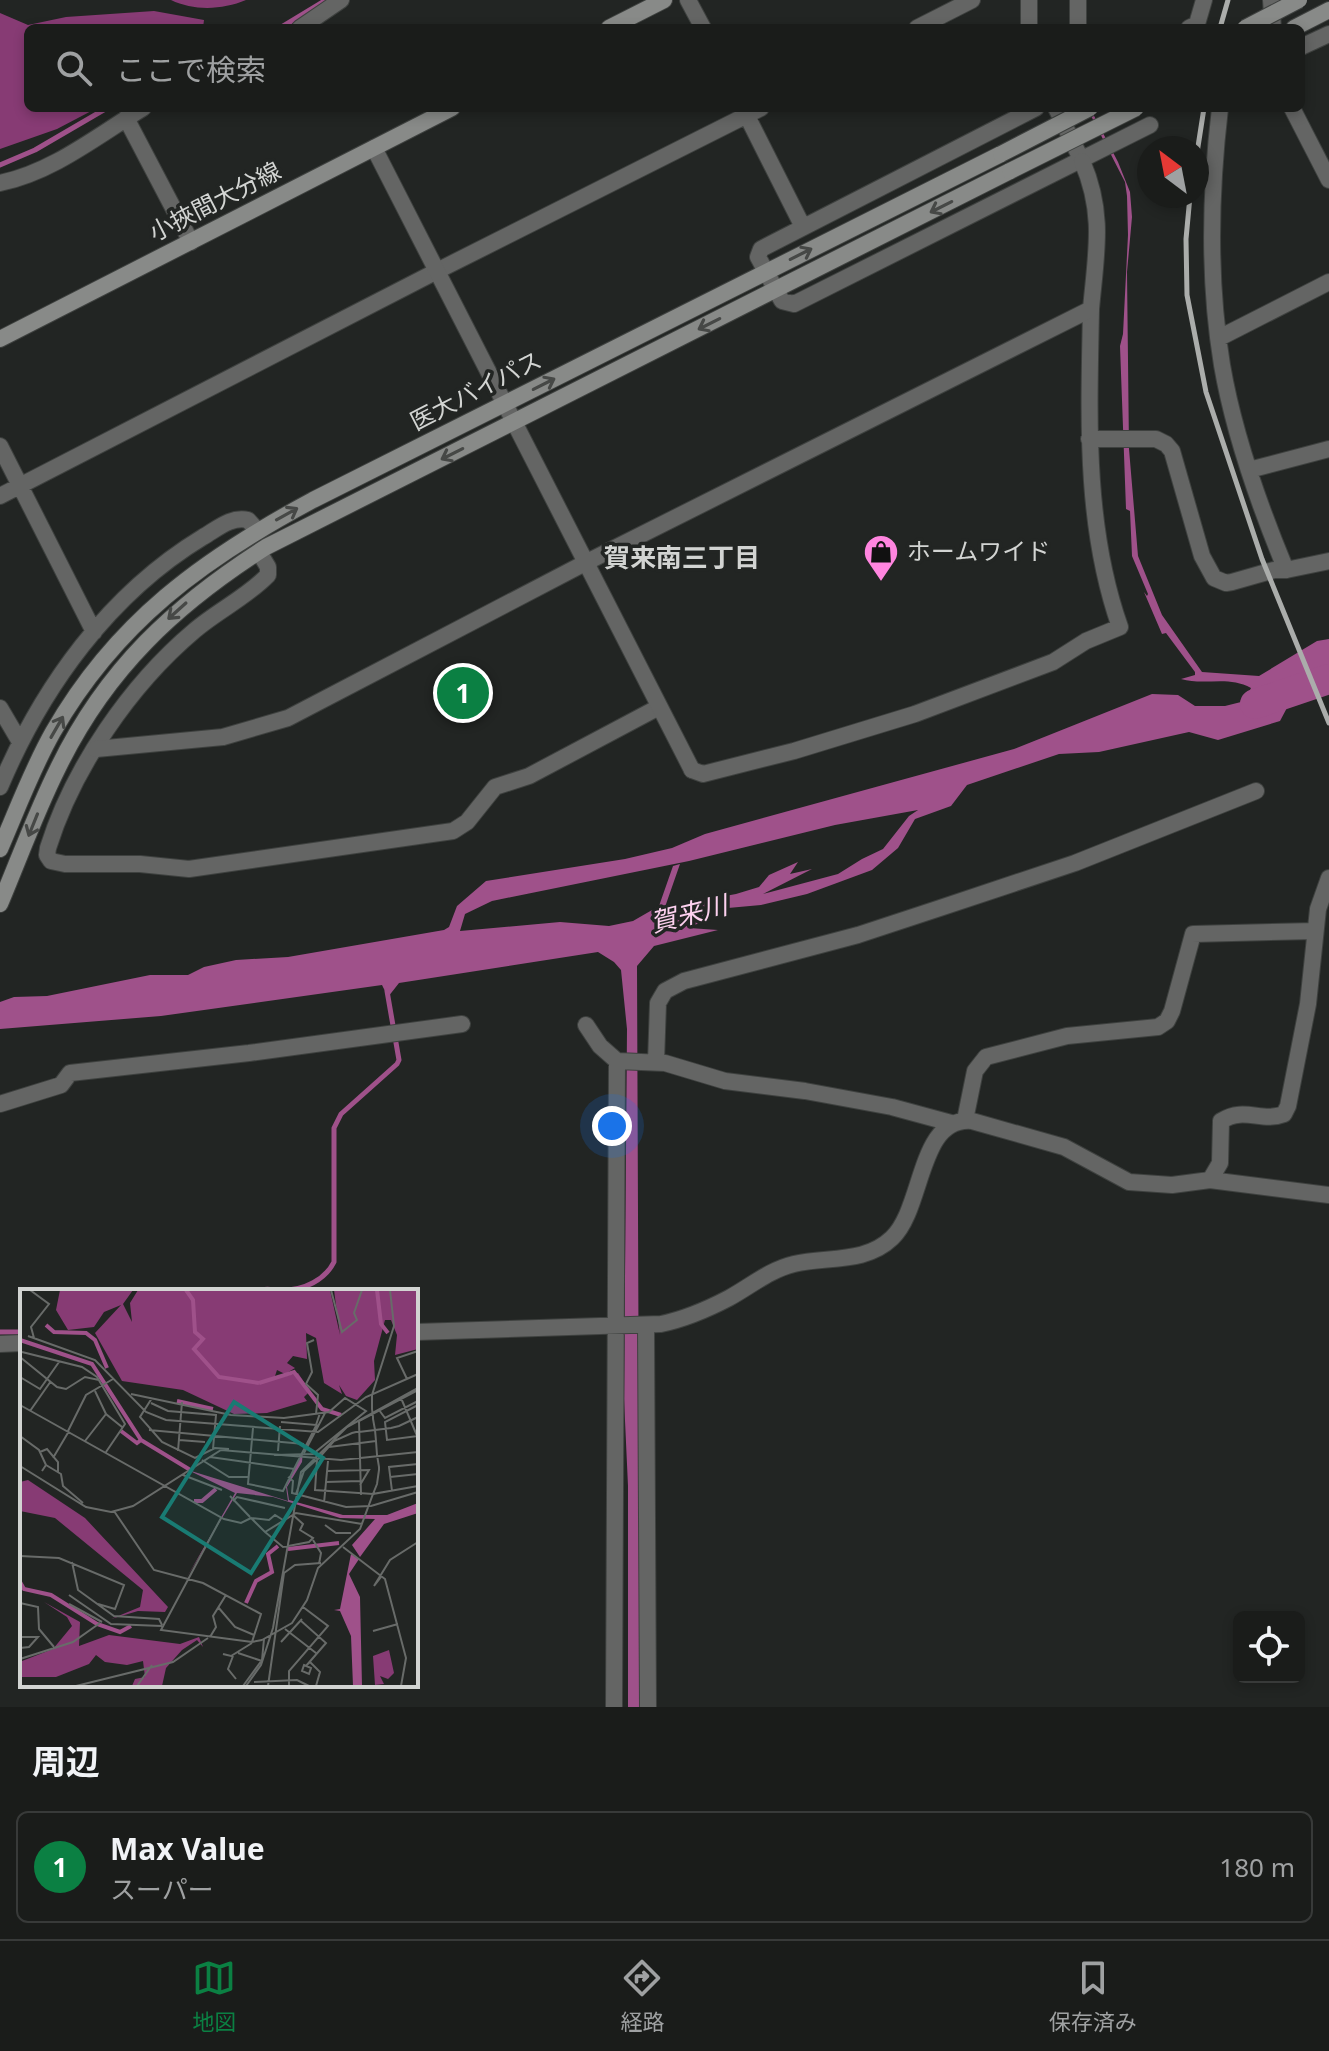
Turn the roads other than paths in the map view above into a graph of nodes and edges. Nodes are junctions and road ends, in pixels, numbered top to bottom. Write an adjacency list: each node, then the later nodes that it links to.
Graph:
1 (341, 0): 11 (street)
2 (664, 0): 12 (main road)
3 (688, 0): 13 (street)
4 (972, 0): 14 (street)
5 (1029, 0): 15 (street)
6 (1078, 0): 16 (street)
7 (1204, 0): 17 (street)
8 (1271, 0): 19 (street)
9 (1299, 0): 18 (main road, bridge)
10 (1329, 10): 20 (main road)
11 (306, 24)
12 (617, 24)
13 (701, 24)
14 (925, 24)
15 (1029, 24)
16 (1078, 24)
17 (1197, 24)
18 (1253, 24)
19 (1273, 24)
20 (1302, 24)
21 (1329, 34): 22 (street)
22 (1305, 45)
23 (136, 112): 33 (street)
24 (444, 112): 35 (main road, 小挾間大分線)
25 (746, 112): 41 (street)
26 (751, 112): 39 (street)
27 (1028, 112): 39 (street)
28 (1058, 112): 36 (street)
29 (1082, 112): 42 (main road, 医大バイパス, one-way to 29, bridge)
30 (1128, 112): 44 (main road, 医大バイパス, one-way to 44, bridge)
31 (1220, 112): 46 (street)
32 (1294, 112): 37 (street)
33 (126, 118): 38 (street); 40 (street)
34 (1150, 125): 36 (street)
35 (374, 148): 40 (main road, 小挾間大分線); 41 (street)
36 (1082, 161): 44 (street); 45 (street)
37 (1329, 180)
38 (0, 183)
39 (803, 227): 42 (street)
40 (191, 242): 47 (main road, 小挾間大分線)
41 (437, 271): 48 (street); 54 (street)
42 (766, 272): 44 (street); 48 (main road, 医大バイパス, one-way to 42)
43 (1329, 282): 46 (street)
44 (776, 290): 49 (main road, 医大バイパス, one-way to 49)
45 (1091, 309): 50 (street); 59 (street)
46 (1219, 338): 53 (street)
47 (0, 339)
48 (504, 404): 49 (street); 56 (main road, 医大バイパス, one-way to 48)
49 (514, 422): 57 (main road, 医大バイパス, one-way to 57); 59 (street)
50 (1089, 439): 60 (street); 62 (street)
51 (0, 446): 54 (street)
52 (1329, 449): 53 (street)
53 (1249, 470): 60 (street)
54 (20, 486): 55 (street); 61 (street)
55 (0, 496)
56 (258, 531): 61 (street); 68 (main road, 医大バイパス, one-way to 56)
57 (259, 552): 65 (street); 70 (main road, 医大バイパス, one-way to 70)
58 (1329, 561): 60 (street)
59 (585, 563): 62 (street); 65 (street)
60 (1286, 570)
61 (94, 632): 64 (street)
62 (659, 707): 65 (street)
63 (0, 708): 64 (street)
64 (20, 742): 66 (street)
65 (96, 749)
66 (0, 787)
67 (1256, 791): 75 (street)
68 (0, 849)
69 (1329, 878): 71 (street)
70 (0, 904)
71 (1315, 931): 77 (street); 78 (street)
72 (462, 1024): 76 (street)
73 (586, 1025): 74 (street)
74 (617, 1061): 75 (street); 81 (street)
75 (656, 1062): 77 (street)
76 (0, 1104)
77 (958, 1122): 78 (street); 80 (street)
78 (1210, 1180): 79 (street)
79 (1329, 1195)
80 (646, 1325): 81 (street); 86 (street)
81 (614, 1326): 82 (street); 85 (street)
82 (418, 1332)
83 (20, 1343): 84 (street)
84 (0, 1344)
85 (614, 1707)
86 (648, 1707)

